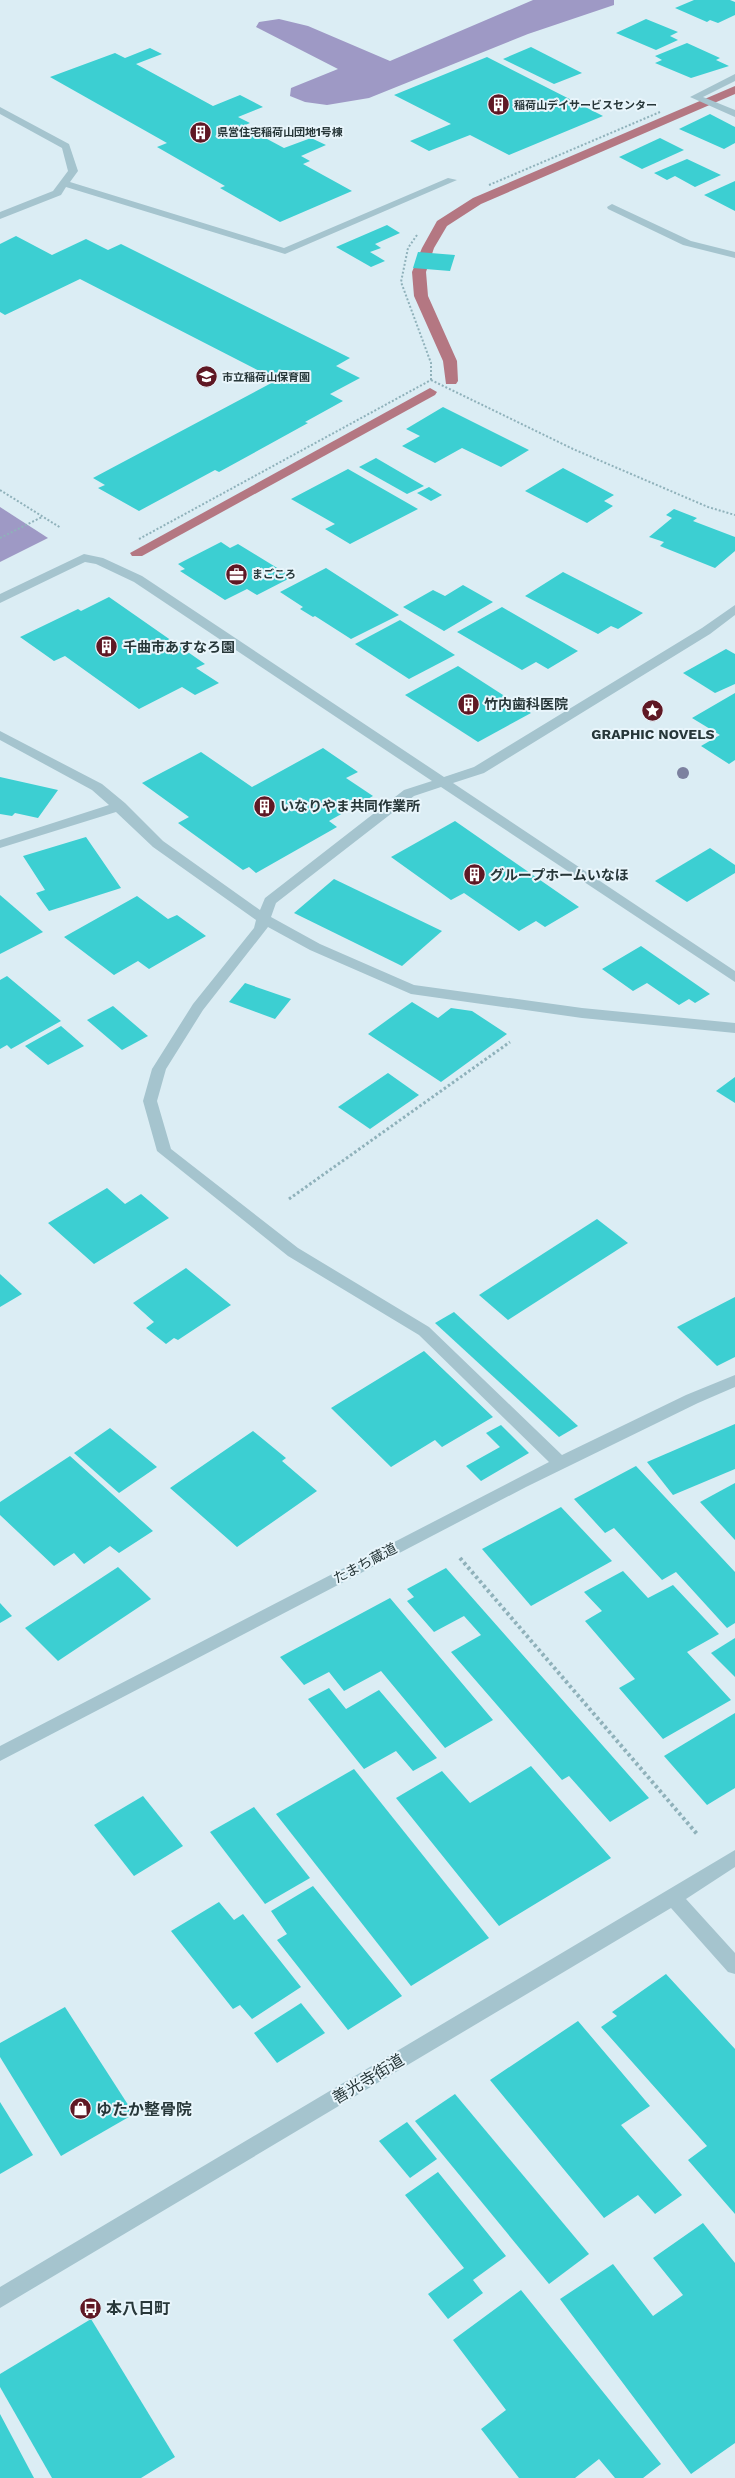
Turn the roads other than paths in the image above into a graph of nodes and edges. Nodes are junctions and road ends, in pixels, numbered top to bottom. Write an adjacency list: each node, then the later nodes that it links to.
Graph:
1 (735, 77): 3 (street)
2 (0, 110): 5 (street)
3 (735, 114)
4 (452, 180): 5 (street)
5 (64, 183): 7 (street)
6 (612, 207): 8 (street)
7 (0, 216)
8 (735, 255)
9 (0, 599): 12 (street)
10 (735, 609): 12 (street)
11 (0, 734): 13 (street)
12 (442, 782): 15 (street); 16 (street)
13 (120, 806): 14 (street); 15 (street)
14 (0, 844)
15 (264, 919): 17 (street); 19 (street)
16 (735, 977)
17 (735, 1028)
18 (735, 1381): 19 (street, たまち蔵道)
19 (560, 1463): 20 (street, たまち蔵道)
20 (0, 1754)
21 (729, 1861): 22 (street, 善光寺街道)
22 (673, 1897): 23 (street); 24 (street, 善光寺街道)
23 (735, 1966)
24 (0, 2298)

